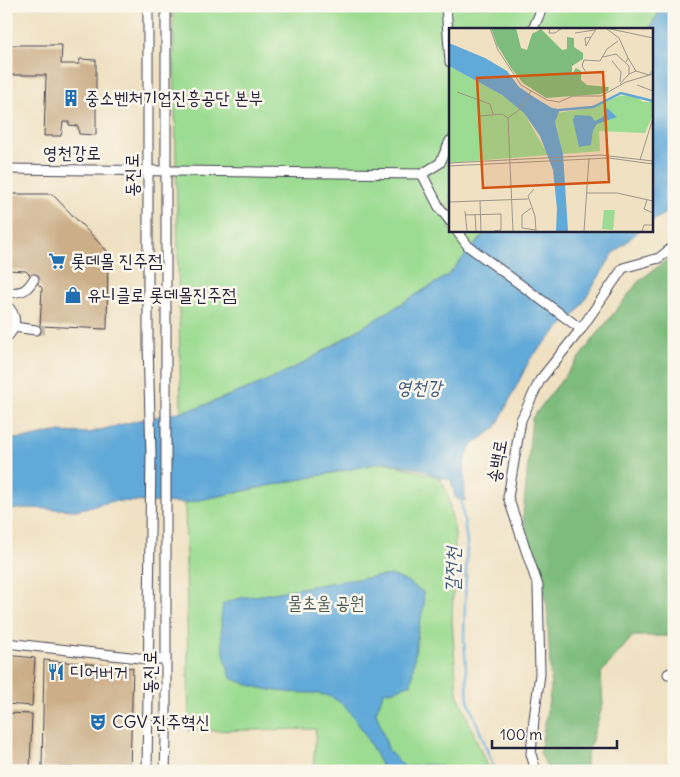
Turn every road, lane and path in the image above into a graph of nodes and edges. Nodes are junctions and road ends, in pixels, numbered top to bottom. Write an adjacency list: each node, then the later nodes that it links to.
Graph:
1 (148, 6): 9 (street, 동진로)
2 (166, 6): 10 (street, 동진로)
3 (446, 6): 6 (street)
4 (543, 6): 5 (street)
5 (533, 28)
6 (449, 48)
7 (449, 143): 11 (street)
8 (6, 169): 9 (street, 영천강로)
9 (148, 170): 10 (street, 영천강로); 24 (street, 동진로)
10 (167, 170): 11 (street, 영천강로); 25 (street, 동진로)
11 (422, 174): 12 (street)
12 (449, 220)
13 (457, 231): 20 (street)
14 (674, 246): 20 (street, 송백로)
15 (34, 279): 17 (street)
16 (6, 292): 17 (street)
17 (16, 292): 18 (street)
18 (6, 305): 19 (street)
19 (14, 327): 21 (street); 22 (street)
20 (581, 329): 28 (street, 송백로)
21 (36, 330)
22 (6, 338)
23 (6, 643): 24 (street)
24 (148, 659): 25 (street); 26 (street, 동진로)
25 (166, 659): 27 (street, 동진로)
26 (147, 771)
27 (165, 771)
28 (536, 771)

